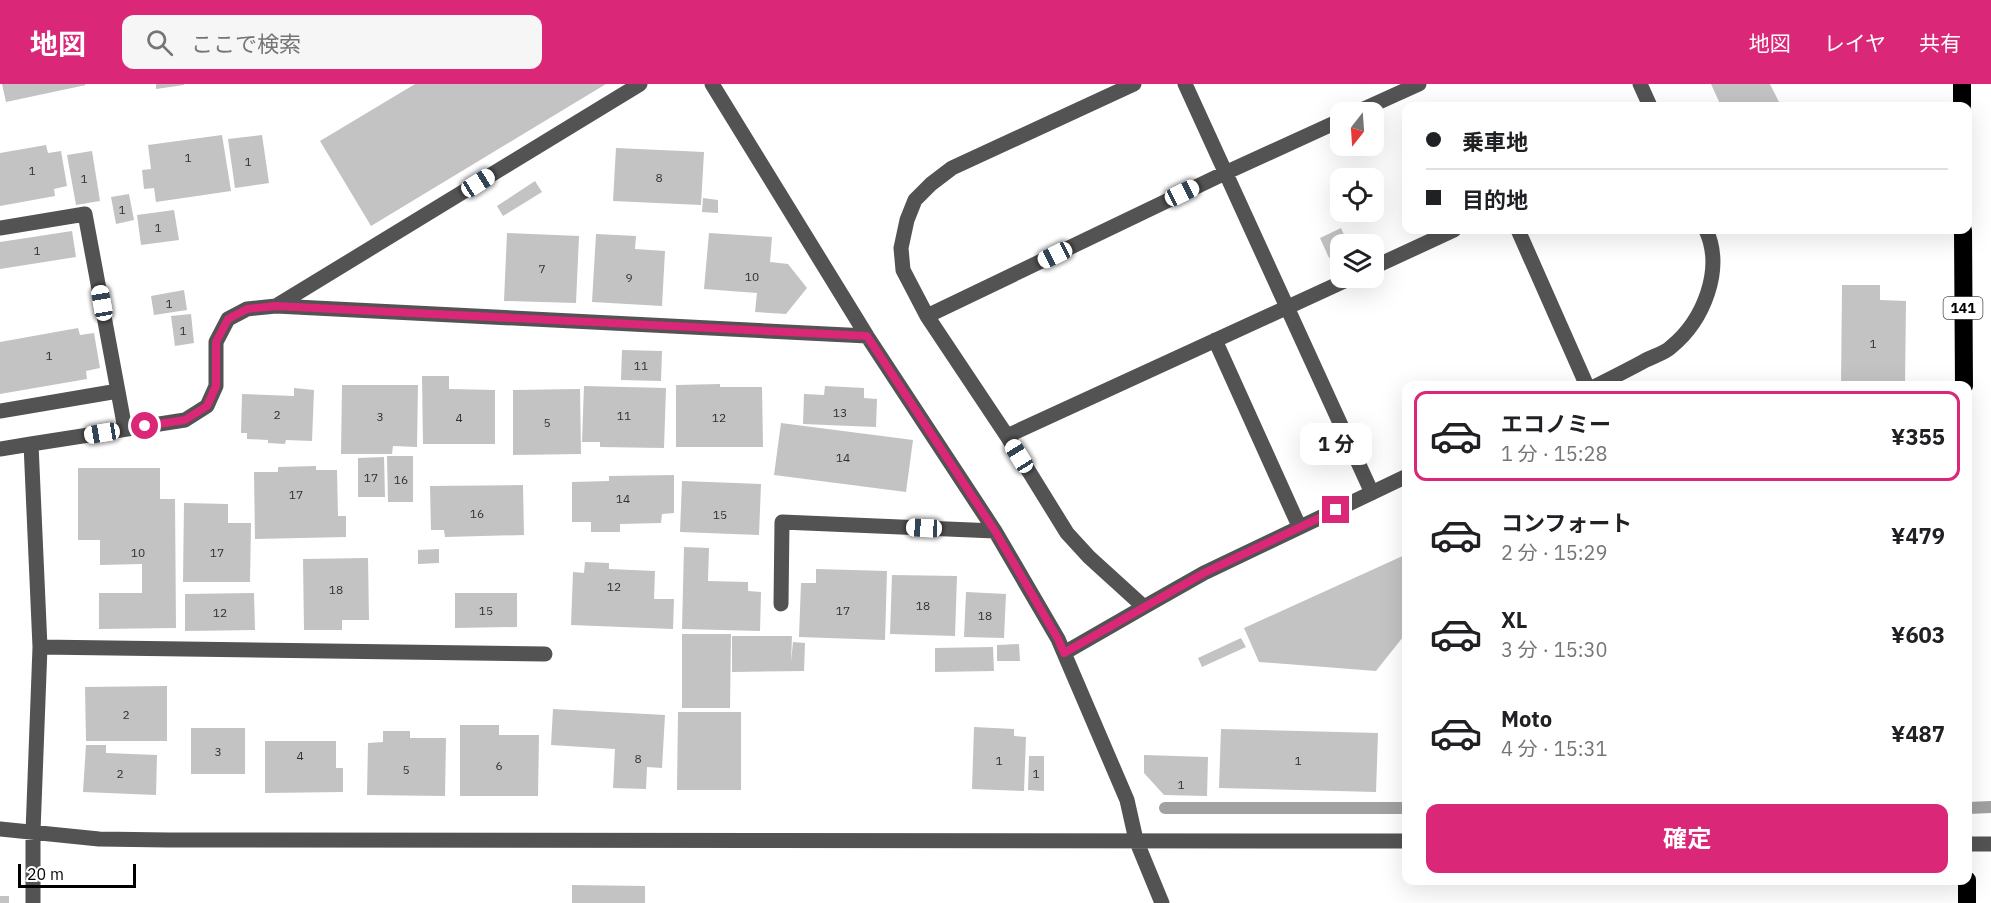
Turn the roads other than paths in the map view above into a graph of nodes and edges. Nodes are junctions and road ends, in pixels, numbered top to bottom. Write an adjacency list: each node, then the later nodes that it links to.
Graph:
1 (640, 84): 20 (street)
2 (712, 84): 23 (street)
3 (1134, 84): 22 (street)
4 (1185, 84): 12 (street)
5 (1419, 84): 8 (street)
6 (1640, 84): 9 (street)
7 (1962, 84): 10 (highway)
8 (1379, 102)
9 (1648, 102)
10 (1962, 102)
11 (1330, 125): 12 (street)
12 (1225, 173): 21 (street); 22 (street)
13 (0, 228): 28 (street)
14 (1445, 234): 18 (street)
15 (1520, 234): 25 (street)
16 (1708, 234): 26 (street)
17 (1963, 234): 27 (highway, 141)
18 (1384, 262)
19 (1330, 288): 21 (street)
20 (276, 306): 23 (street); 30 (street)
21 (1287, 308): 24 (street); 35 (street)
22 (927, 316): 31 (street)
23 (867, 336): 37 (street)
24 (1215, 340): 31 (street); 36 (street)
25 (1585, 381)
26 (1606, 381)
27 (1964, 381)
28 (118, 391): 29 (street); 30 (street)
29 (0, 411)
30 (125, 429): 32 (street)
31 (1007, 436): 39 (street)
32 (31, 444): 33 (street); 40 (street)
33 (0, 449)
34 (1402, 478): 35 (street)
35 (1372, 493): 36 (street)
36 (1299, 526): 39 (street)
37 (995, 531): 38 (street); 41 (street)
38 (781, 603)
39 (1144, 608): 41 (street)
40 (40, 647): 42 (street); 44 (street)
41 (1064, 653): 45 (street)
42 (545, 654)
43 (0, 829): 44 (street)
44 (33, 832): 45 (street); 50 (street)
45 (1136, 840): 46 (street); 51 (street)
46 (1402, 841)
47 (1991, 843): 48 (street)
48 (1972, 844)
49 (1967, 885): 52 (highway)
50 (33, 903)
51 (1162, 903)
52 (1967, 903)

